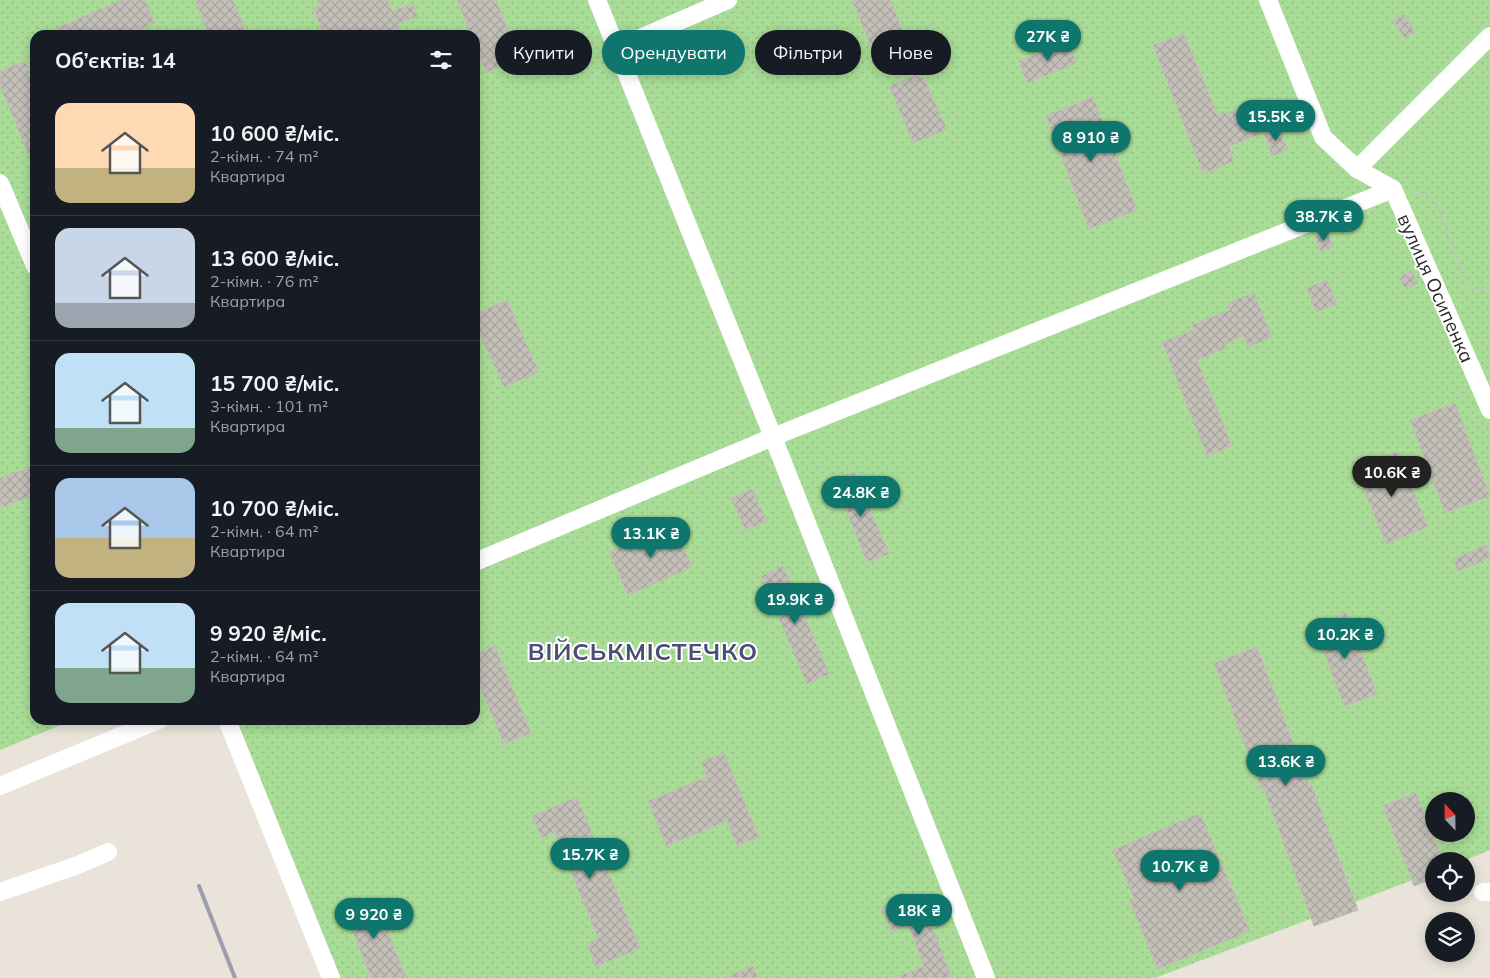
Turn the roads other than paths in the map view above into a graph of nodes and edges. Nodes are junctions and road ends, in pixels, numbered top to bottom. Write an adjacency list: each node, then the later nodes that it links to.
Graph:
1 (597, 0): 4 (street)
2 (728, 0): 5 (street)
3 (1268, 0): 8 (street, вулиця Осипенка)
4 (610, 30)
5 (659, 30)
6 (1490, 36): 8 (street)
7 (628, 75): 13 (street)
8 (1357, 170): 10 (street, вулиця Осипенка)
9 (0, 183): 11 (street)
10 (1392, 189): 12 (street, вулиця Осипенка); 13 (street)
11 (30, 254)
12 (1490, 410)
13 (773, 437): 14 (street); 21 (street)
14 (480, 560)
15 (147, 725): 17 (street)
16 (228, 725): 20 (street)
17 (0, 786)
18 (108, 852): 19 (street)
19 (0, 892)
20 (331, 978)
21 (986, 978)

